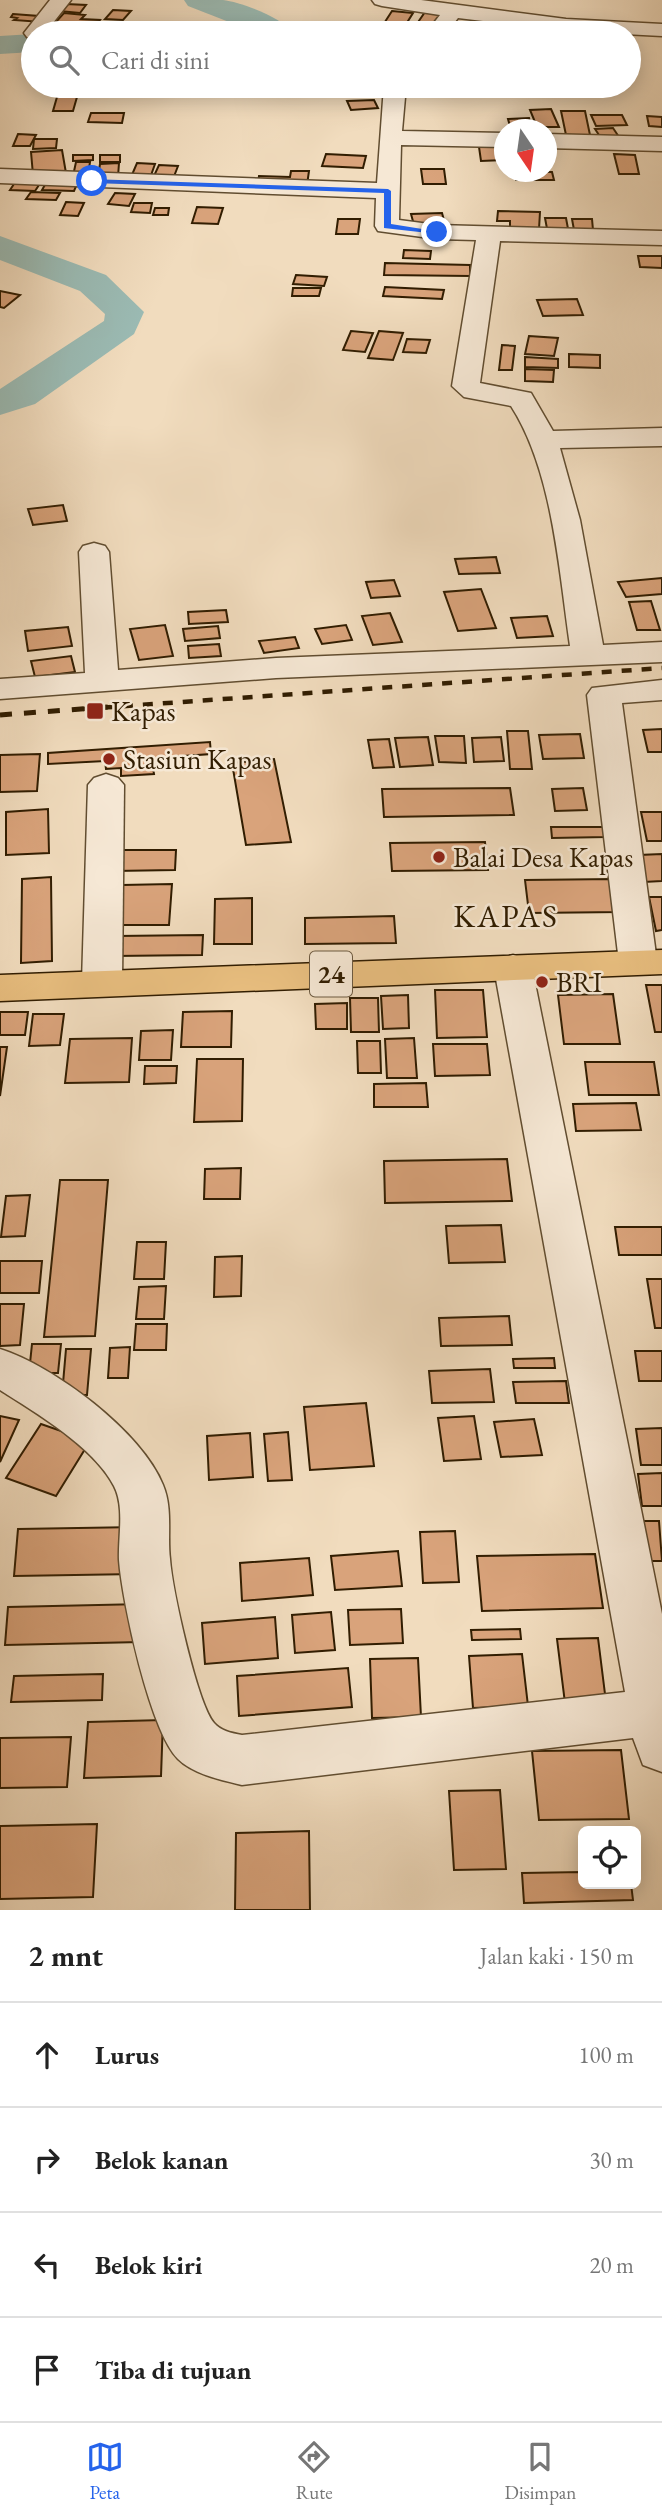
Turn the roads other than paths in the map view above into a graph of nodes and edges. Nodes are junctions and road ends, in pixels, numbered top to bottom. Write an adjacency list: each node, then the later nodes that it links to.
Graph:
1 (61, 0): 4 (street)
2 (382, 0): 3 (street)
3 (453, 11): 5 (street); 6 (street)
4 (44, 21)
5 (445, 21)
6 (536, 21)
7 (641, 29): 8 (street)
8 (662, 30)
9 (394, 98): 10 (street)
10 (390, 138): 11 (street); 15 (street)
11 (494, 140)
12 (557, 141): 13 (street)
13 (662, 144)
14 (0, 176): 15 (street)
15 (388, 191): 16 (street)
16 (489, 234): 17 (street); 18 (street)
17 (662, 238)
18 (534, 423): 19 (street); 22 (street)
19 (662, 437)
20 (94, 552): 23 (street)
21 (662, 652): 22 (street)
22 (588, 655): 23 (street)
23 (102, 680): 24 (street)
24 (0, 689)
25 (662, 690): 27 (street)
26 (106, 785): 29 (street)
27 (650, 962): 28 (highway, 24)
28 (513, 968): 29 (highway, 24); 32 (street)
29 (103, 982): 30 (highway, 24)
30 (0, 988)
31 (0, 1367): 32 (street)
32 (660, 1724)

